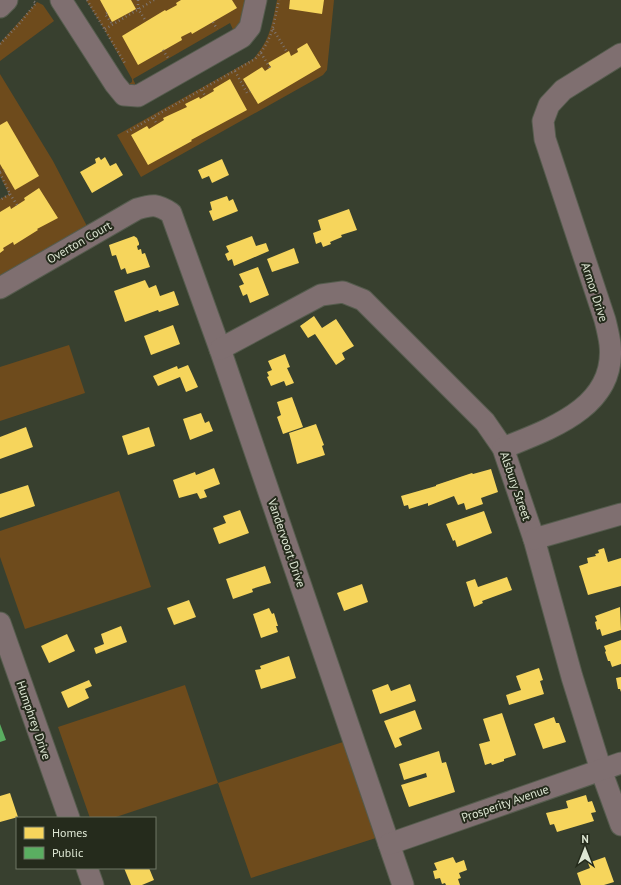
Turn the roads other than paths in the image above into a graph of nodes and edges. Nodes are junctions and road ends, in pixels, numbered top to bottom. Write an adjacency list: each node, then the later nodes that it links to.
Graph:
1 (7, 0): 4 (street)
2 (61, 0): 3 (street)
3 (256, 0)
4 (0, 7)
5 (621, 54): 9 (street, Armor Drive)
6 (161, 207): 7 (street, Overton Court); 8 (street, Vandervoort Drive)
7 (0, 288)
8 (220, 349): 9 (street, Alsbury Street); 17 (street, Vandervoort Drive)
9 (503, 448): 11 (street, Alsbury Street)
10 (621, 514): 11 (street)
11 (534, 539): 14 (street, Alsbury Street)
12 (0, 623): 15 (street, Humphrey Drive)
13 (621, 763): 14 (street, Prosperity Avenue)
14 (601, 770): 16 (street, Alsbury Street); 17 (street, Prosperity Avenue)
15 (69, 817)
16 (621, 825)
17 (389, 844): 20 (street, Vandervoort Drive)
18 (87, 869): 19 (street)
19 (93, 885)
20 (404, 885)

